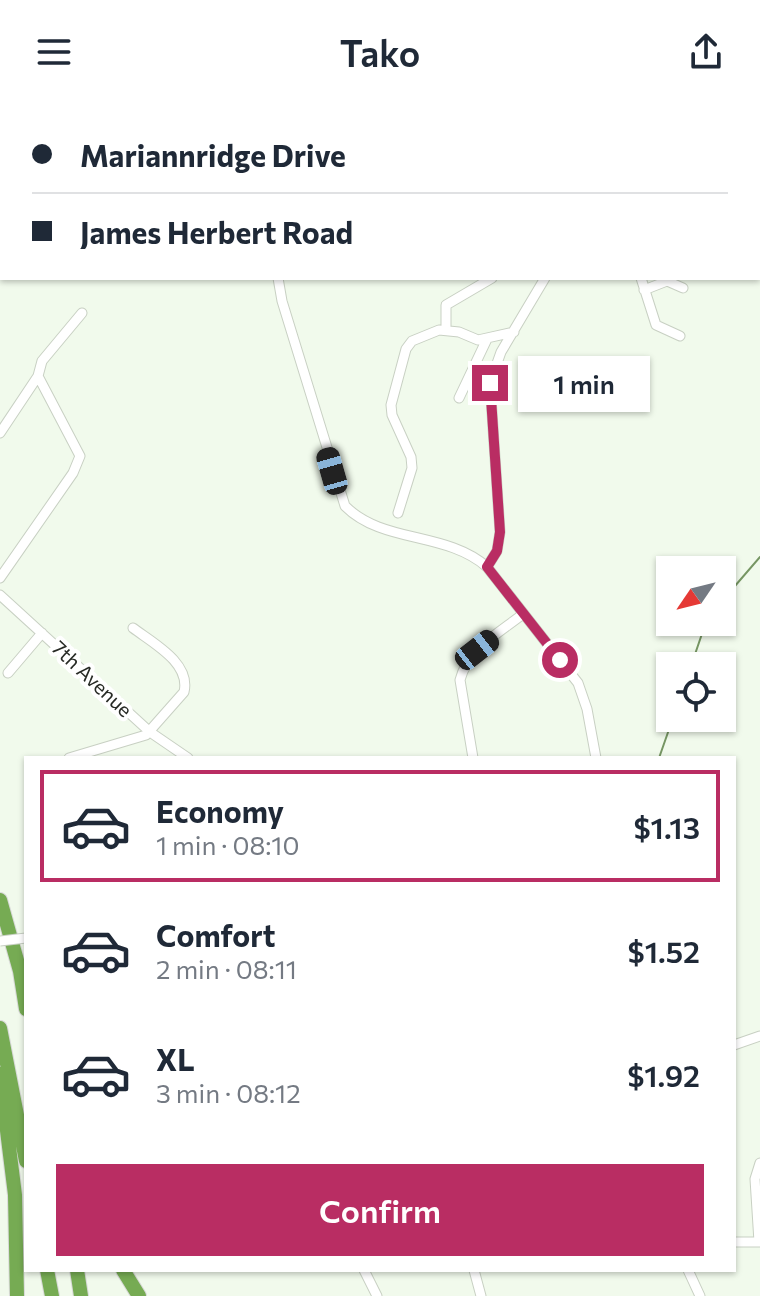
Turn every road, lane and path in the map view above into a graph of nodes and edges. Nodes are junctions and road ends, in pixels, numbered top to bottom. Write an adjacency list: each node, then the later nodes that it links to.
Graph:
1 (278, 280): 16 (street)
2 (489, 280): 8 (street)
3 (544, 280): 9 (street)
4 (642, 280): 6 (street)
5 (683, 288): 6 (street)
6 (644, 290): 10 (street)
7 (82, 313): 12 (street)
8 (446, 329): 11 (street); 15 (street)
9 (514, 332): 11 (street); 16 (street)
10 (680, 336)
11 (487, 339): 13 (street)
12 (38, 376): 14 (street); 17 (street)
13 (459, 398)
14 (0, 433)
15 (398, 513)
16 (487, 567): 19 (street)
17 (0, 578)
18 (0, 595): 21 (street, 7th Avenue)
19 (523, 614): 26 (street); 27 (street)
20 (133, 628): 23 (street)
21 (42, 633): 22 (street); 23 (street, 7th Avenue)
22 (8, 673)
23 (150, 732): 24 (street); 25 (street, 7th Avenue)
24 (76, 756)
25 (185, 756)
26 (473, 756)
27 (596, 756)
28 (0, 900): 31 (highway)
29 (24, 938): 30 (street, bridge)
30 (0, 941)
31 (23, 978)
32 (0, 1028): 36 (highway)
33 (760, 1036): 34 (street)
34 (736, 1044)
35 (0, 1074): 46 (highway)
36 (24, 1151)
37 (760, 1163): 39 (street)
38 (736, 1242): 39 (street)
39 (760, 1242)
40 (47, 1272): 47 (highway)
41 (77, 1272): 48 (highway)
42 (124, 1272): 49 (highway)
43 (365, 1272): 50 (street)
44 (475, 1272): 51 (street)
45 (689, 1272): 52 (street)
46 (17, 1296)
47 (52, 1296)
48 (81, 1296)
49 (139, 1296)
50 (377, 1296)
51 (481, 1296)
52 (700, 1296)

